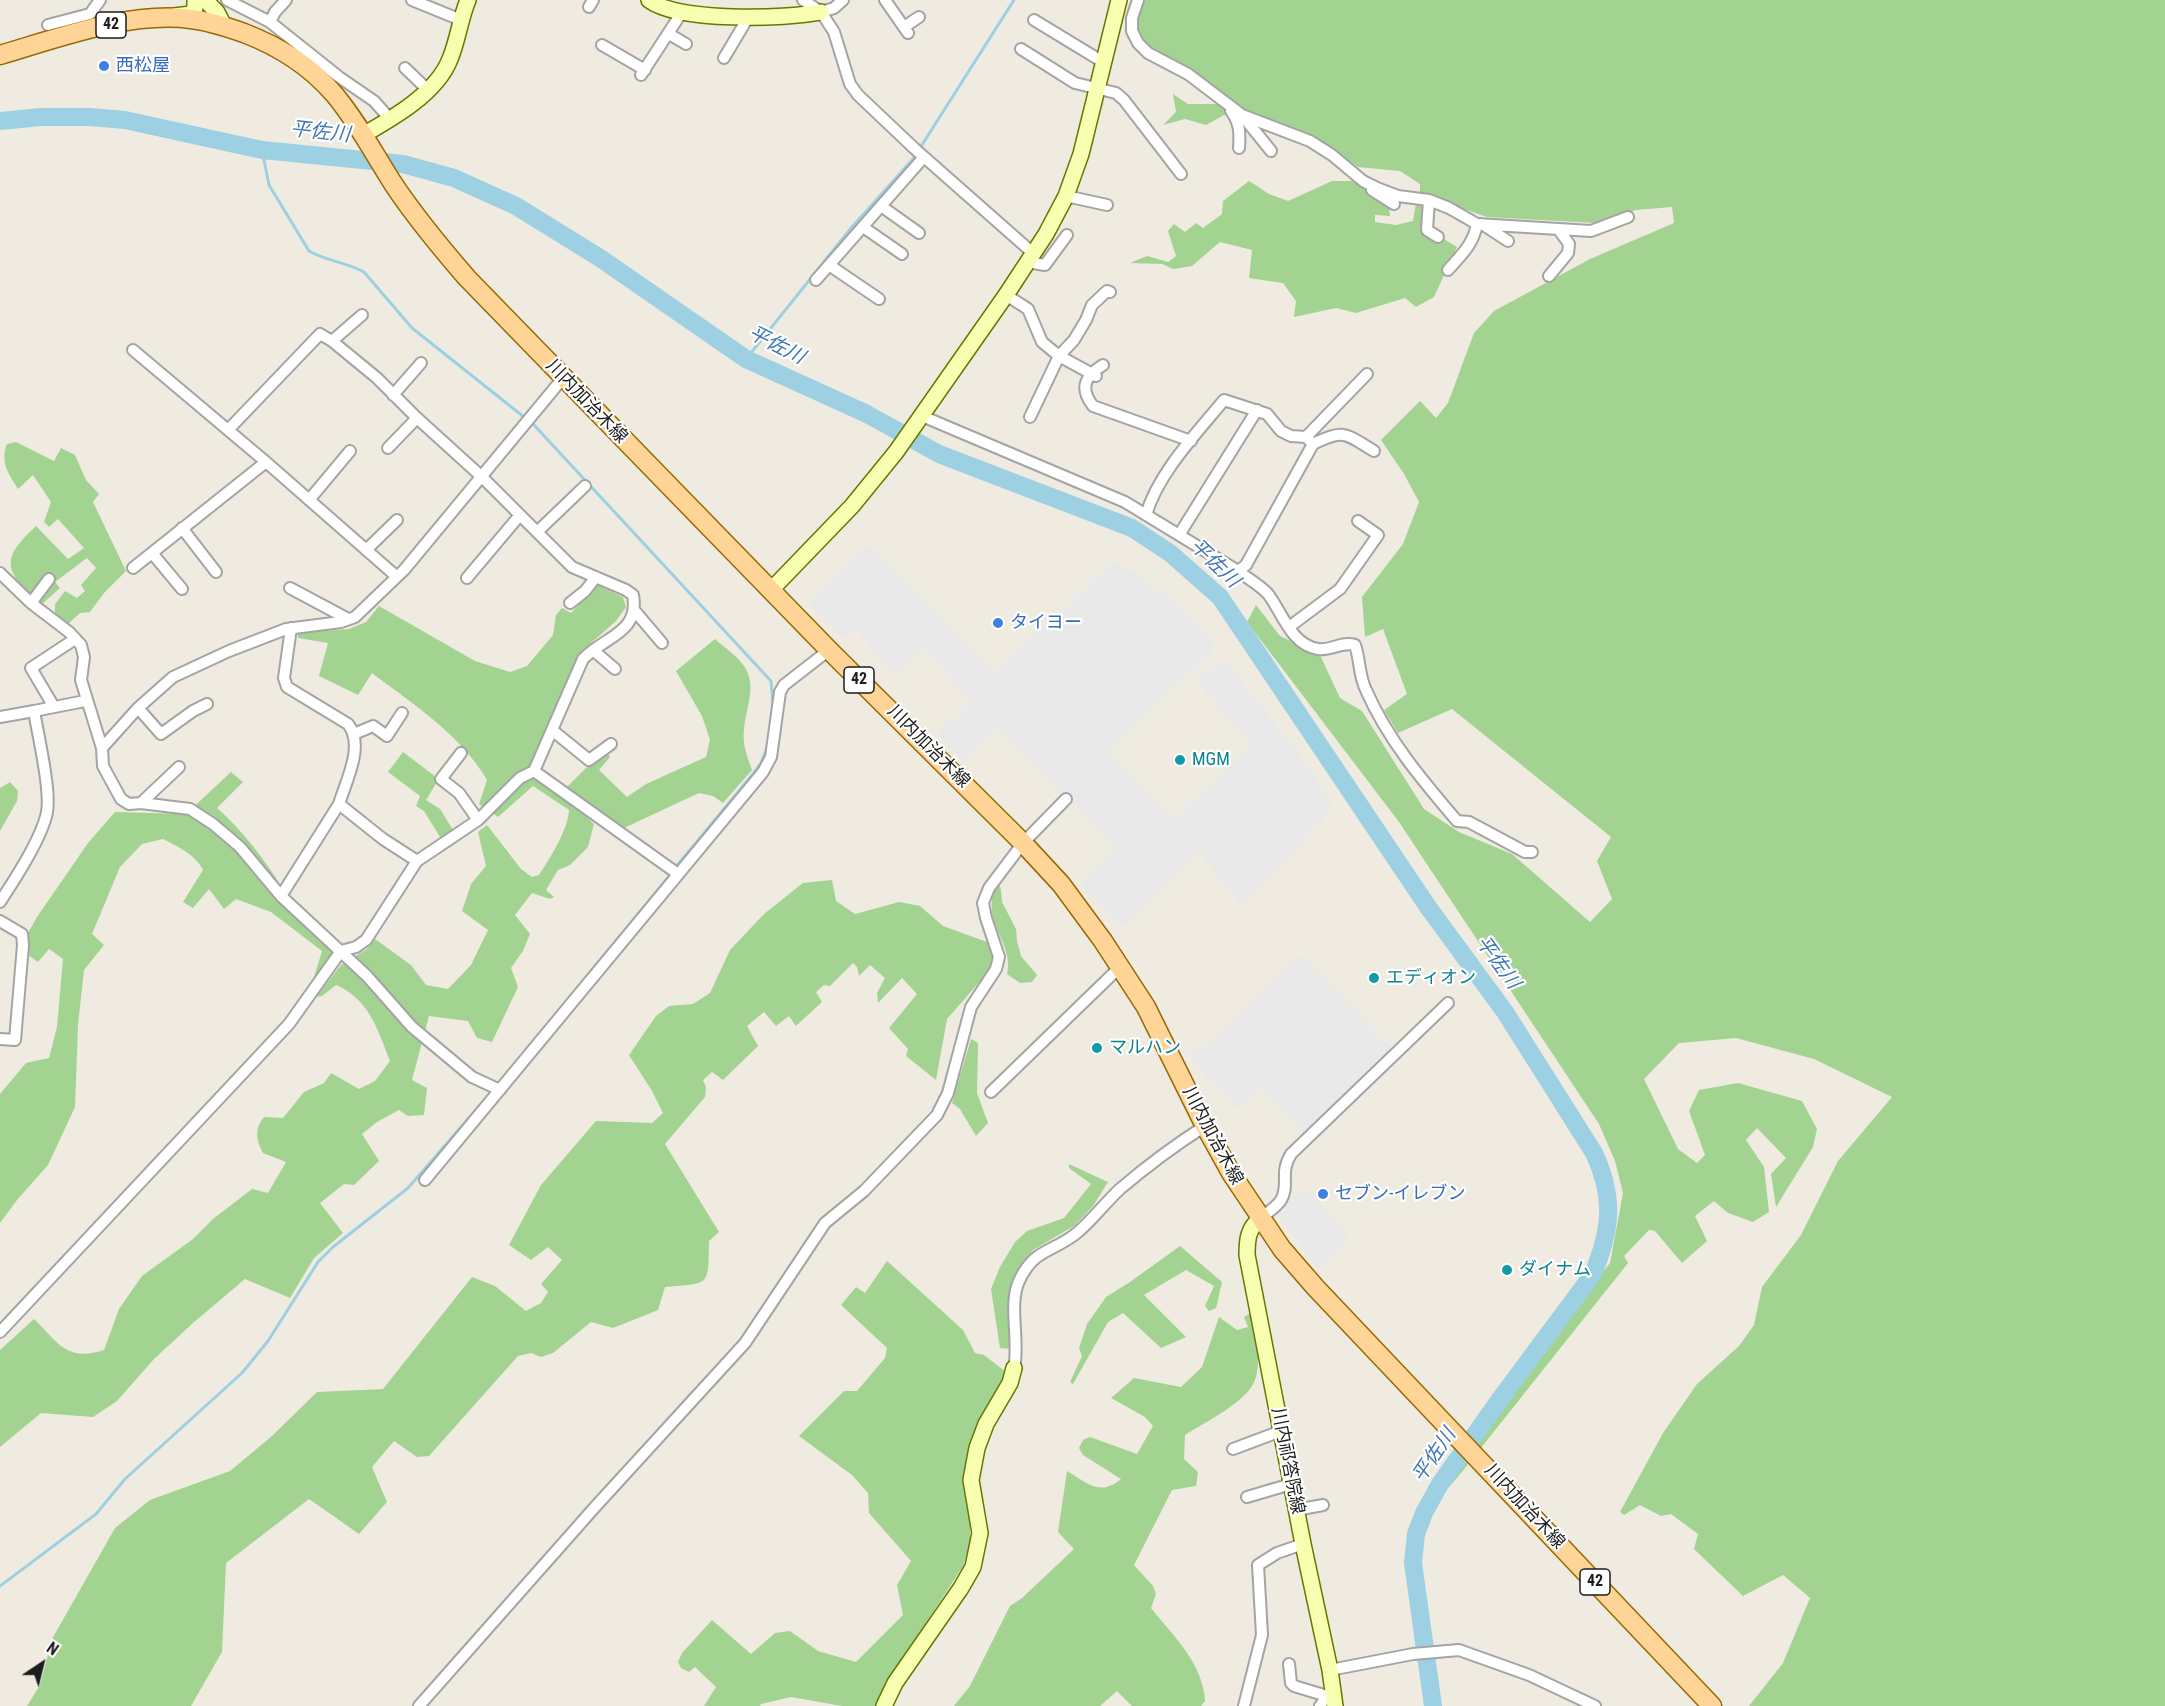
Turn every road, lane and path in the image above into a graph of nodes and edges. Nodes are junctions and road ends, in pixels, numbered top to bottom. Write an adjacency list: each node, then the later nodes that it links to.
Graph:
1 (100, 0): 22 (street)
2 (195, 0): 18 (street)
3 (205, 0): 23 (street)
4 (227, 0): 21 (street)
5 (286, 0): 21 (street)
6 (412, 0): 14 (street)
7 (436, 0): 14 (street)
8 (803, 0): 16 (street)
9 (843, 0): 16 (street)
10 (885, 0): 19 (street)
11 (1119, 0): 30 (street)
12 (1138, 0): 34 (street)
13 (654, 2): 15 (street)
14 (464, 11): 32 (street)
15 (682, 12): 17 (street); 24 (street)
16 (821, 12): 17 (street); 40 (street)
17 (749, 16): 29 (street)
18 (169, 17): 23 (main road, 川内加治木線 / 42); 28 (main road, 川内加治木線 / 42)
19 (919, 17)
20 (1034, 20): 30 (street)
21 (270, 22): 36 (street)
22 (48, 25)
23 (224, 26): 37 (main road, 川内加治木線 / 42)
24 (669, 34): 25 (street); 26 (street)
25 (686, 44)
26 (602, 45)
27 (1021, 49): 33 (street)
28 (0, 55)
29 (724, 58)
30 (1103, 62): 33 (street)
31 (405, 68): 32 (street)
32 (428, 90): 36 (street)
33 (1098, 90): 41 (street); 43 (street)
34 (1224, 100): 35 (street); 38 (street)
35 (1242, 115): 39 (street); 42 (street)
36 (390, 119): 37 (street)
37 (366, 139): 73 (main road, 川内加治木線 / 42)
38 (1239, 148)
39 (1271, 151)
40 (920, 154): 47 (street); 57 (street)
41 (1181, 174)
42 (1369, 184): 44 (street); 45 (street)
43 (1066, 196): 46 (street); 57 (street)
44 (1429, 200): 49 (street); 54 (street)
45 (1394, 204)
46 (1107, 205)
47 (881, 206): 50 (street); 52 (street)
48 (1628, 217): 51 (street)
49 (1480, 224): 51 (street); 55 (street); 59 (street)
50 (863, 227): 56 (street); 58 (street)
51 (1558, 230): 60 (street)
52 (919, 233)
53 (1067, 235): 57 (street)
54 (1438, 237)
55 (1508, 242)
56 (902, 254)
57 (1031, 258): 63 (street)
58 (829, 265): 61 (street); 64 (street)
59 (1448, 270)
60 (1549, 276)
61 (816, 280)
62 (1110, 292): 68 (street)
63 (1006, 295): 68 (street); 78 (street)
64 (879, 299)
65 (362, 315): 66 (street)
66 (332, 341): 74 (street); 79 (street)
67 (133, 350): 79 (street)
68 (1059, 356): 71 (street); 76 (street)
69 (421, 363): 74 (street)
70 (1103, 365): 71 (street)
71 (1094, 374): 80 (street)
72 (1366, 374): 81 (street)
73 (563, 378): 86 (street); 108 (main road, 川内加治木線 / 42)
74 (393, 394): 77 (street)
75 (1257, 410): 80 (street); 81 (street); 95 (street)
76 (1030, 417)
77 (417, 418): 82 (street); 86 (street)
78 (920, 418): 90 (street); 108 (street)
79 (228, 430): 85 (street)
80 (1191, 441): 90 (street)
81 (1310, 441): 84 (street); 99 (street)
82 (388, 448)
83 (350, 451): 88 (street)
84 (1374, 451)
85 (266, 462): 88 (street); 93 (street)
86 (482, 477): 89 (street); 102 (street)
87 (585, 486): 94 (street)
88 (309, 500): 96 (street)
89 (520, 515): 94 (street); 104 (street)
90 (1146, 515): 95 (street)
91 (397, 519): 96 (street)
92 (1358, 521): 113 (street)
93 (182, 528): 97 (street); 100 (street)
94 (537, 532): 103 (street)
95 (1179, 535): 99 (street)
96 (366, 550): 102 (street)
97 (152, 553): 98 (street); 107 (street)
98 (133, 568)
99 (1238, 571): 113 (street)
100 (216, 572)
101 (0, 573): 109 (street)
102 (396, 576): 112 (street)
103 (596, 577): 110 (street); 111 (street)
104 (467, 578)
105 (49, 579): 109 (street)
106 (290, 588): 112 (street)
107 (182, 590)
108 (771, 590): 118 (main road, 川内加治木線 / 42)
109 (31, 603): 115 (street)
110 (570, 603)
111 (634, 610): 116 (street); 117 (street)
112 (348, 619): 114 (street)
113 (1289, 627): 139 (street)
114 (291, 628): 123 (street); 128 (street)
115 (75, 639): 120 (street); 122 (street)
116 (662, 643)
117 (593, 650): 119 (street); 127 (street)
118 (830, 650): 138 (main road, 川内加治木線 / 42); 141 (street)
119 (615, 669)
120 (85, 701): 122 (street); 130 (street)
121 (207, 704): 123 (street)
122 (54, 707): 124 (street)
123 (138, 708): 130 (street)
124 (34, 711): 126 (street); 143 (street)
125 (402, 713): 128 (street)
126 (0, 717)
127 (552, 730): 129 (street); 133 (street)
128 (354, 734): 136 (street)
129 (611, 744)
130 (102, 748): 135 (street)
131 (461, 753): 137 (street)
132 (179, 767): 135 (street)
133 (534, 771): 137 (street); 141 (street)
134 (1066, 799): 138 (street)
135 (141, 803): 142 (street)
136 (339, 804): 140 (street); 142 (street)
137 (478, 820): 140 (street)
138 (1023, 843): 146 (main road, 川内加治木線 / 42); 166 (street)
139 (1532, 852)
140 (417, 861): 145 (street)
141 (675, 872): 149 (street)
142 (281, 896): 145 (street)
143 (0, 902)
144 (0, 921): 148 (street)
145 (341, 951): 149 (street); 154 (street)
146 (1121, 966): 150 (street); 151 (main road, 川内加治木線 / 42)
147 (1448, 1003): 153 (street)
148 (0, 1039)
149 (497, 1089): 152 (street)
150 (991, 1092)
151 (1204, 1126): 153 (main road, 川内加治木線 / 42); 155 (street)
152 (425, 1180)
153 (1260, 1219): 156 (street, 川内祁答院線); 171 (main road, 川内加治木線 / 42)
154 (0, 1332)
155 (1014, 1368): 167 (street)
156 (1281, 1431): 157 (street); 158 (street, 川内祁答院線)
157 (1233, 1449)
158 (1292, 1484): 159 (street); 161 (street, 川内祁答院線)
159 (1248, 1497)
160 (1323, 1504): 161 (street)
161 (1296, 1510): 162 (street, 川内祁答院線)
162 (1303, 1544): 164 (street, 川内祁答院線); 168 (street)
163 (1289, 1664): 165 (street)
164 (1330, 1670): 165 (street, 川内祁答院線); 170 (street)
165 (1332, 1699): 169 (street)
166 (419, 1706)
167 (884, 1706)
168 (1244, 1706)
169 (1320, 1706)
170 (1595, 1706)
171 (1712, 1706)

